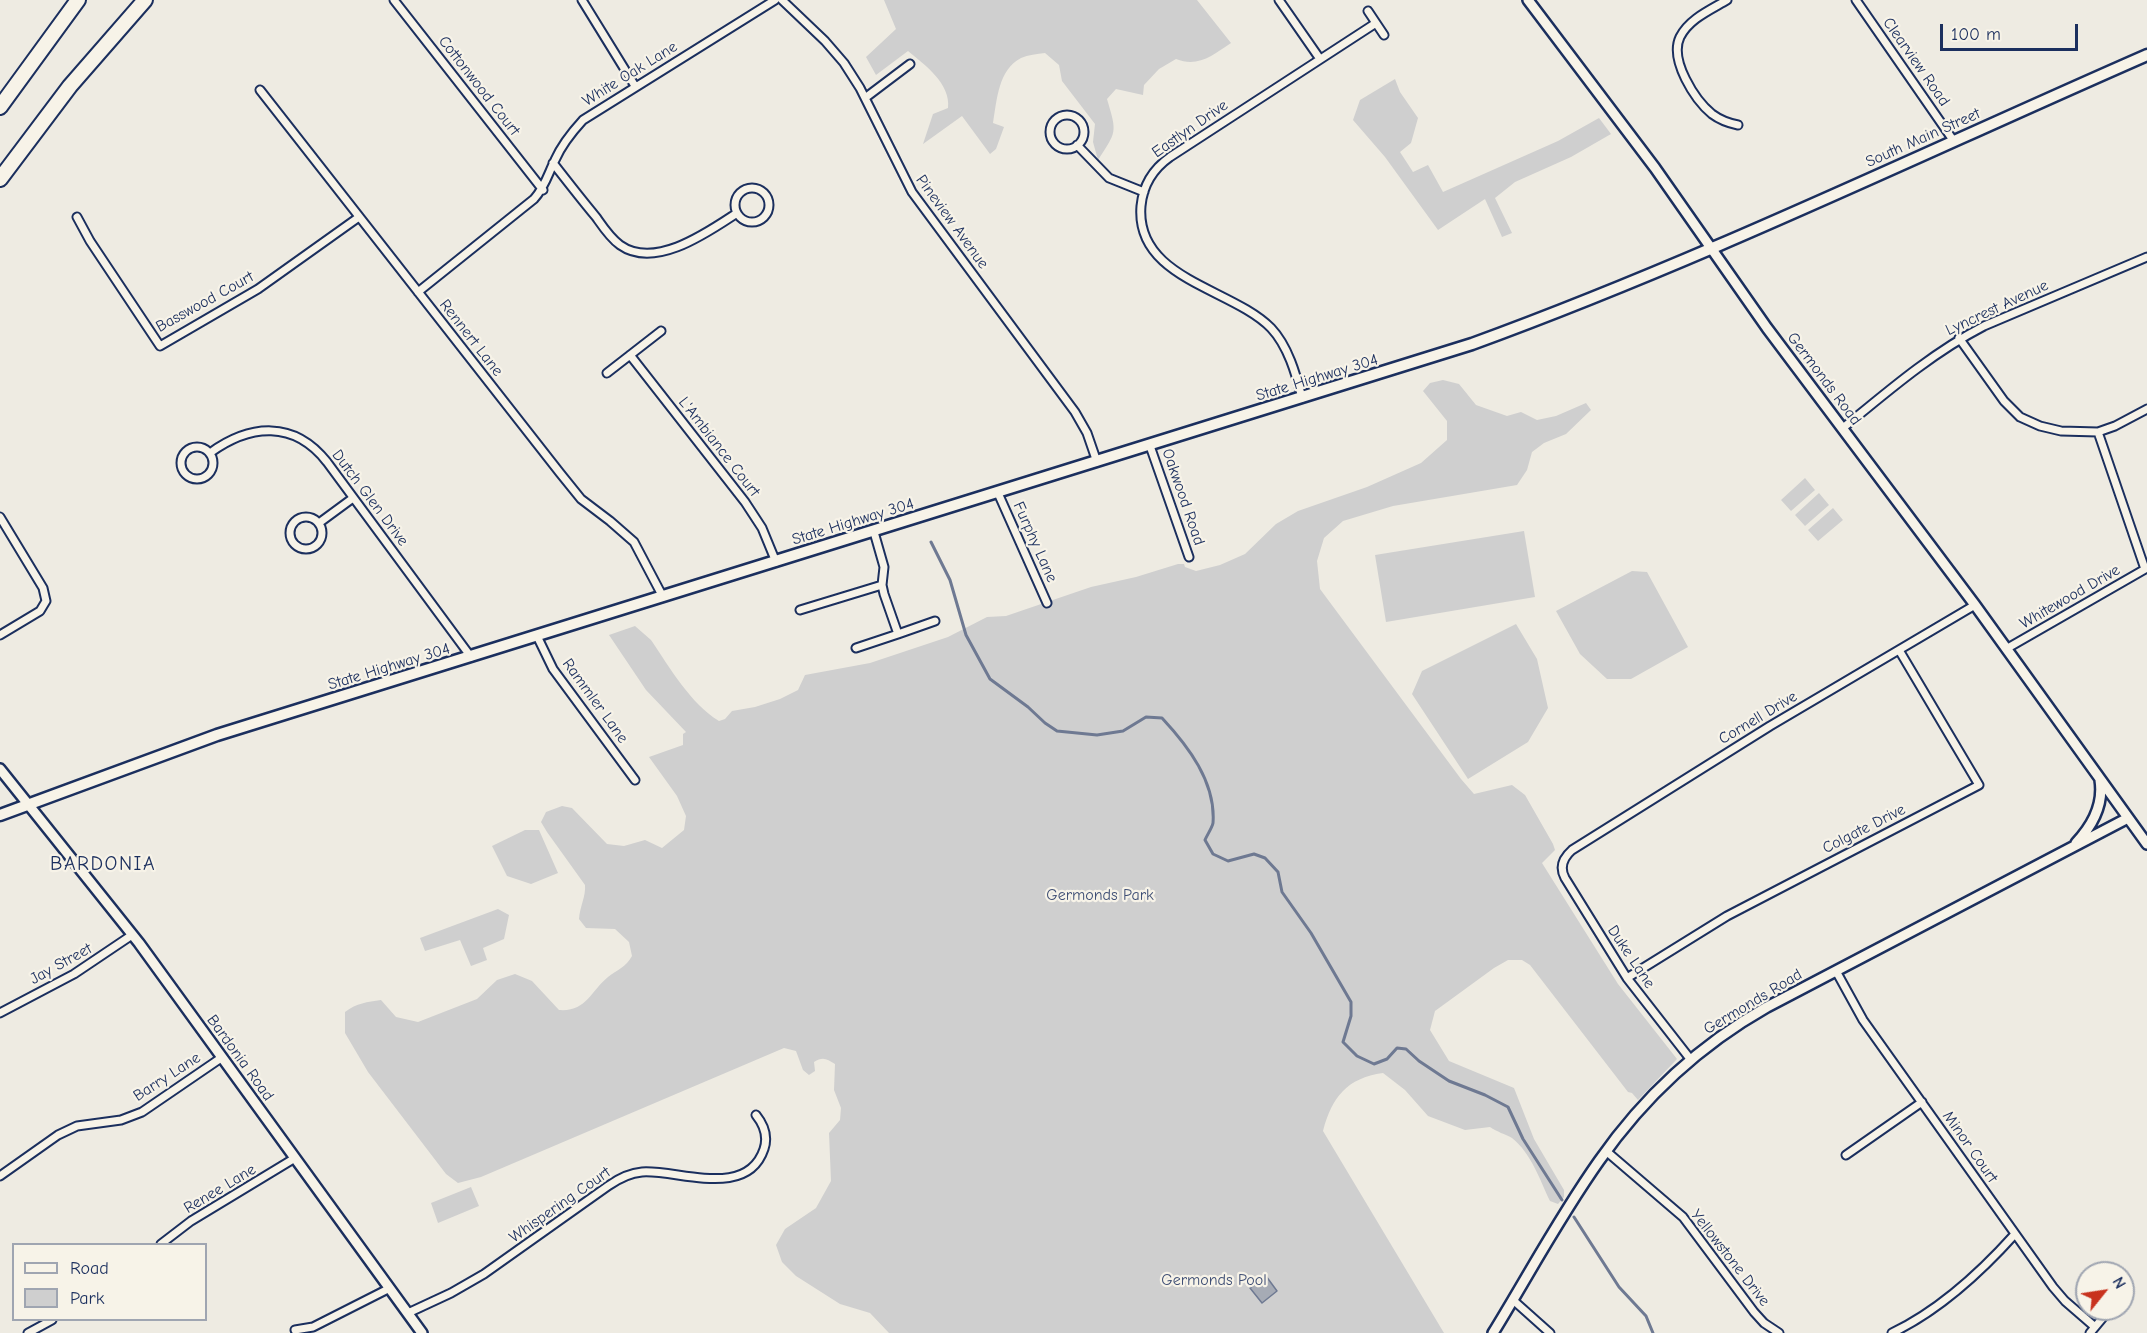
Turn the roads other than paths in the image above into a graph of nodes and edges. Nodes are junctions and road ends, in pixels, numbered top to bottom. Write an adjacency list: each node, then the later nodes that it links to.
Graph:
1 (78, 0): 20 (highway)
2 (146, 0): 25 (highway)
3 (394, 0): 26 (street, Cottonwood Court)
4 (582, 0): 17 (street)
5 (775, 0): 17 (street, White Oak Lane)
6 (782, 0): 19 (street, Pineview Avenue)
7 (1279, 0): 15 (street)
8 (1528, 0): 31 (street, Germonds Road)
9 (1727, 0): 21 (street)
10 (1856, 0): 22 (street, Clearview Road)
11 (1368, 11): 12 (street)
12 (1376, 23): 13 (street); 15 (street, Eastlyn Drive)
13 (1384, 35)
14 (2147, 55): 22 (main road, South Main Street)
15 (1320, 59): 27 (street, Eastlyn Drive)
16 (910, 64): 19 (street)
17 (635, 86): 24 (street, White Oak Lane)
18 (260, 90): 30 (street, Rennert Lane)
19 (865, 98): 44 (street, Pineview Avenue)
20 (0, 107)
21 (1737, 125)
22 (1953, 140): 31 (main road, South Main Street)
23 (1077, 145): 23 (street); 27 (street)
24 (553, 163): 26 (street, White Oak Lane); 28 (street)
25 (0, 179)
26 (543, 190): 33 (street, White Oak Lane)
27 (1144, 192): 38 (street, Eastlyn Drive)
28 (737, 213): 28 (street)
29 (77, 217): 30 (street, Basswood Court)
30 (359, 217): 33 (street, Rennert Lane)
31 (1711, 248): 38 (main road, State Highway 304); 40 (street, Germonds Road)
32 (2147, 257): 35 (street, Lyncrest Avenue)
33 (418, 292): 54 (street, Rennert Lane)
34 (661, 331): 36 (street)
35 (1959, 338): 40 (street, Lyncrest Avenue); 41 (street)
36 (630, 355): 37 (street); 51 (street, L'Ambiance Court)
37 (607, 373)
38 (1302, 398): 42 (main road, State Highway 304)
39 (2147, 409): 41 (street)
40 (1843, 428): 56 (street, Germonds Road)
41 (2098, 432): 52 (street)
42 (1150, 446): 44 (main road, State Highway 304); 50 (street, Oakwood Road)
43 (210, 453): 43 (street, Dutch Glen Drive); 46 (street, Dutch Glen Drive)
44 (1097, 462): 45 (main road, State Highway 304)
45 (998, 493): 49 (main road, State Highway 304); 55 (street, Furphy Lane)
46 (353, 498): 48 (street); 65 (street, Dutch Glen Drive)
47 (0, 517): 60 (street)
48 (320, 523): 48 (street)
49 (874, 532): 51 (main road, State Highway 304); 53 (street)
50 (1189, 557)
51 (777, 562): 54 (main road, State Highway 304)
52 (2146, 568): 63 (street, Whitewood Drive)
53 (882, 585): 57 (street); 59 (street)
54 (663, 597): 61 (main road, State Highway 304)
55 (1047, 603)
56 (1975, 605): 63 (street, Germonds Road); 64 (street, Cornell Drive)
57 (800, 610)
58 (935, 621): 59 (street)
59 (898, 634): 62 (street)
60 (0, 635)
61 (537, 636): 65 (main road, State Highway 304); 68 (street, Rammler Lane)
62 (856, 648)
63 (2006, 649): 67 (street, Germonds Road)
64 (1899, 650): 74 (street, Cornell Drive); 77 (street, Colgate Drive)
65 (471, 657): 69 (main road, State Highway 304)
66 (0, 769): 69 (street, Bardonia Road)
67 (2098, 775): 71 (street, Germonds Road); 73 (street, Germonds Road)
68 (635, 780)
69 (28, 805): 70 (main road, State Highway 304); 75 (street, Bardonia Road)
70 (0, 815)
71 (2128, 818): 72 (street); 73 (street, Germonds Road)
72 (2147, 843)
73 (2069, 849): 76 (street, Germonds Road)
74 (1562, 863): 77 (street, Duke Lane)
75 (132, 935): 78 (street, Jay Street); 79 (street, Bardonia Road)
76 (1836, 971): 80 (street, Germonds Road); 81 (street, Minor Court)
77 (1628, 978): 80 (street, Duke Lane)
78 (0, 1013)
79 (221, 1058): 85 (street, Bardonia Road); 86 (street, Barry Lane)
80 (1691, 1060): 83 (street, Germonds Road)
81 (1922, 1102): 84 (street); 87 (street, Minor Court)
82 (756, 1115): 91 (street, Whispering Court)
83 (1606, 1150): 90 (street, Germonds Road); 100 (street, Yellowstone Drive)
84 (1846, 1155)
85 (295, 1158): 88 (street, Renee Lane); 89 (street, Bardonia Road)
86 (0, 1176)
87 (2015, 1234): 94 (street, Minor Court); 101 (street)
88 (164, 1243)
89 (390, 1288): 91 (street, Bardonia Road); 95 (street)
90 (1513, 1300): 98 (street, Germonds Road); 99 (street)
91 (408, 1313): 97 (street, Bardonia Road)
92 (50, 1321): 96 (street)
93 (2100, 1321): 94 (street)
94 (2096, 1326): 102 (street)
95 (295, 1330)
96 (28, 1333)
97 (422, 1333)
98 (1493, 1333)
99 (1551, 1333)
100 (1779, 1333)
101 (1892, 1333)
102 (2090, 1333)

